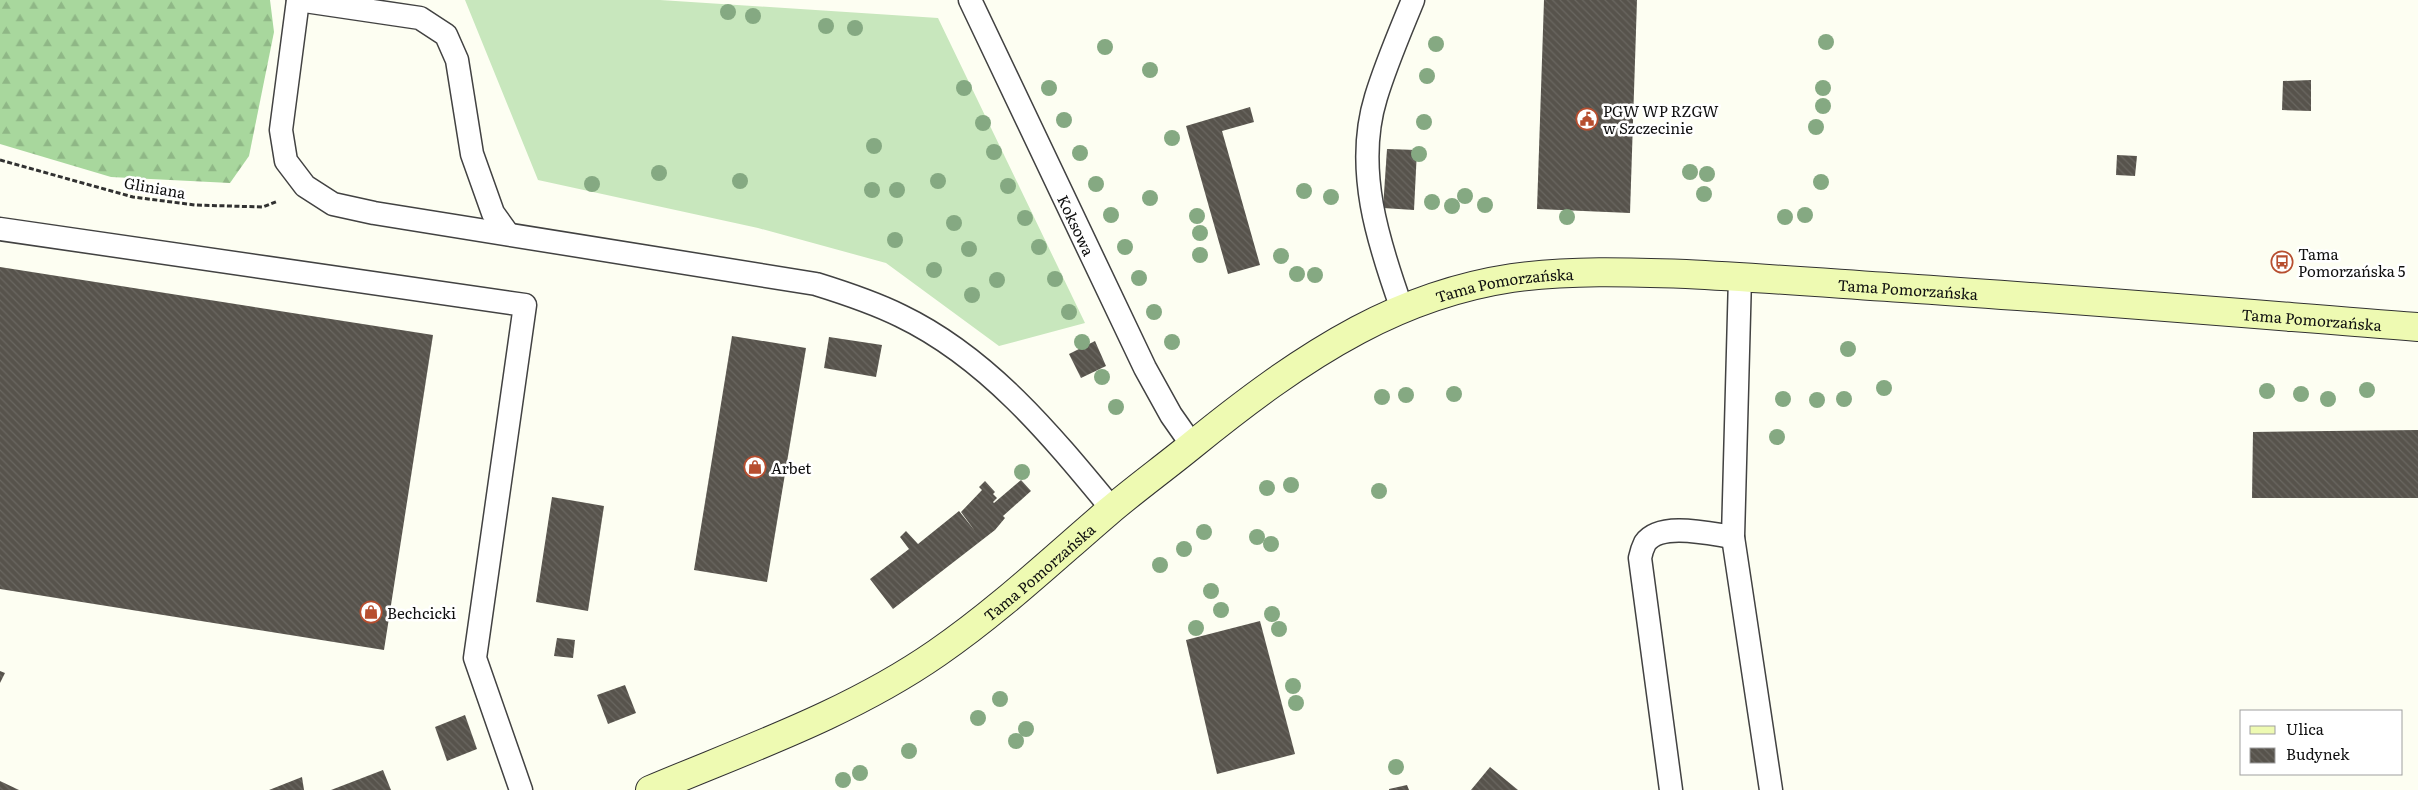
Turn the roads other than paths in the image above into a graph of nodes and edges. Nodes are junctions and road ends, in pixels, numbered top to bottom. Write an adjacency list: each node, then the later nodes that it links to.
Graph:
1 (298, 0): 5 (lane); 5 (lane)
2 (970, 0): 9 (lane, Koksowa)
3 (1413, 0): 7 (lane)
4 (0, 229): 12 (lane)
5 (508, 234): 10 (lane)
6 (1740, 276): 7 (street, Tama Pomorzańska); 8 (street, Tama Pomorzańska); 11 (lane)
7 (1402, 309): 9 (street, Tama Pomorzańska)
8 (2418, 327)
9 (1192, 445): 10 (street, Tama Pomorzańska)
10 (1112, 509): 13 (street, Tama Pomorzańska)
11 (1733, 537): 14 (lane); 15 (lane)
12 (521, 790)
13 (650, 790)
14 (1671, 790)
15 (1771, 790)

